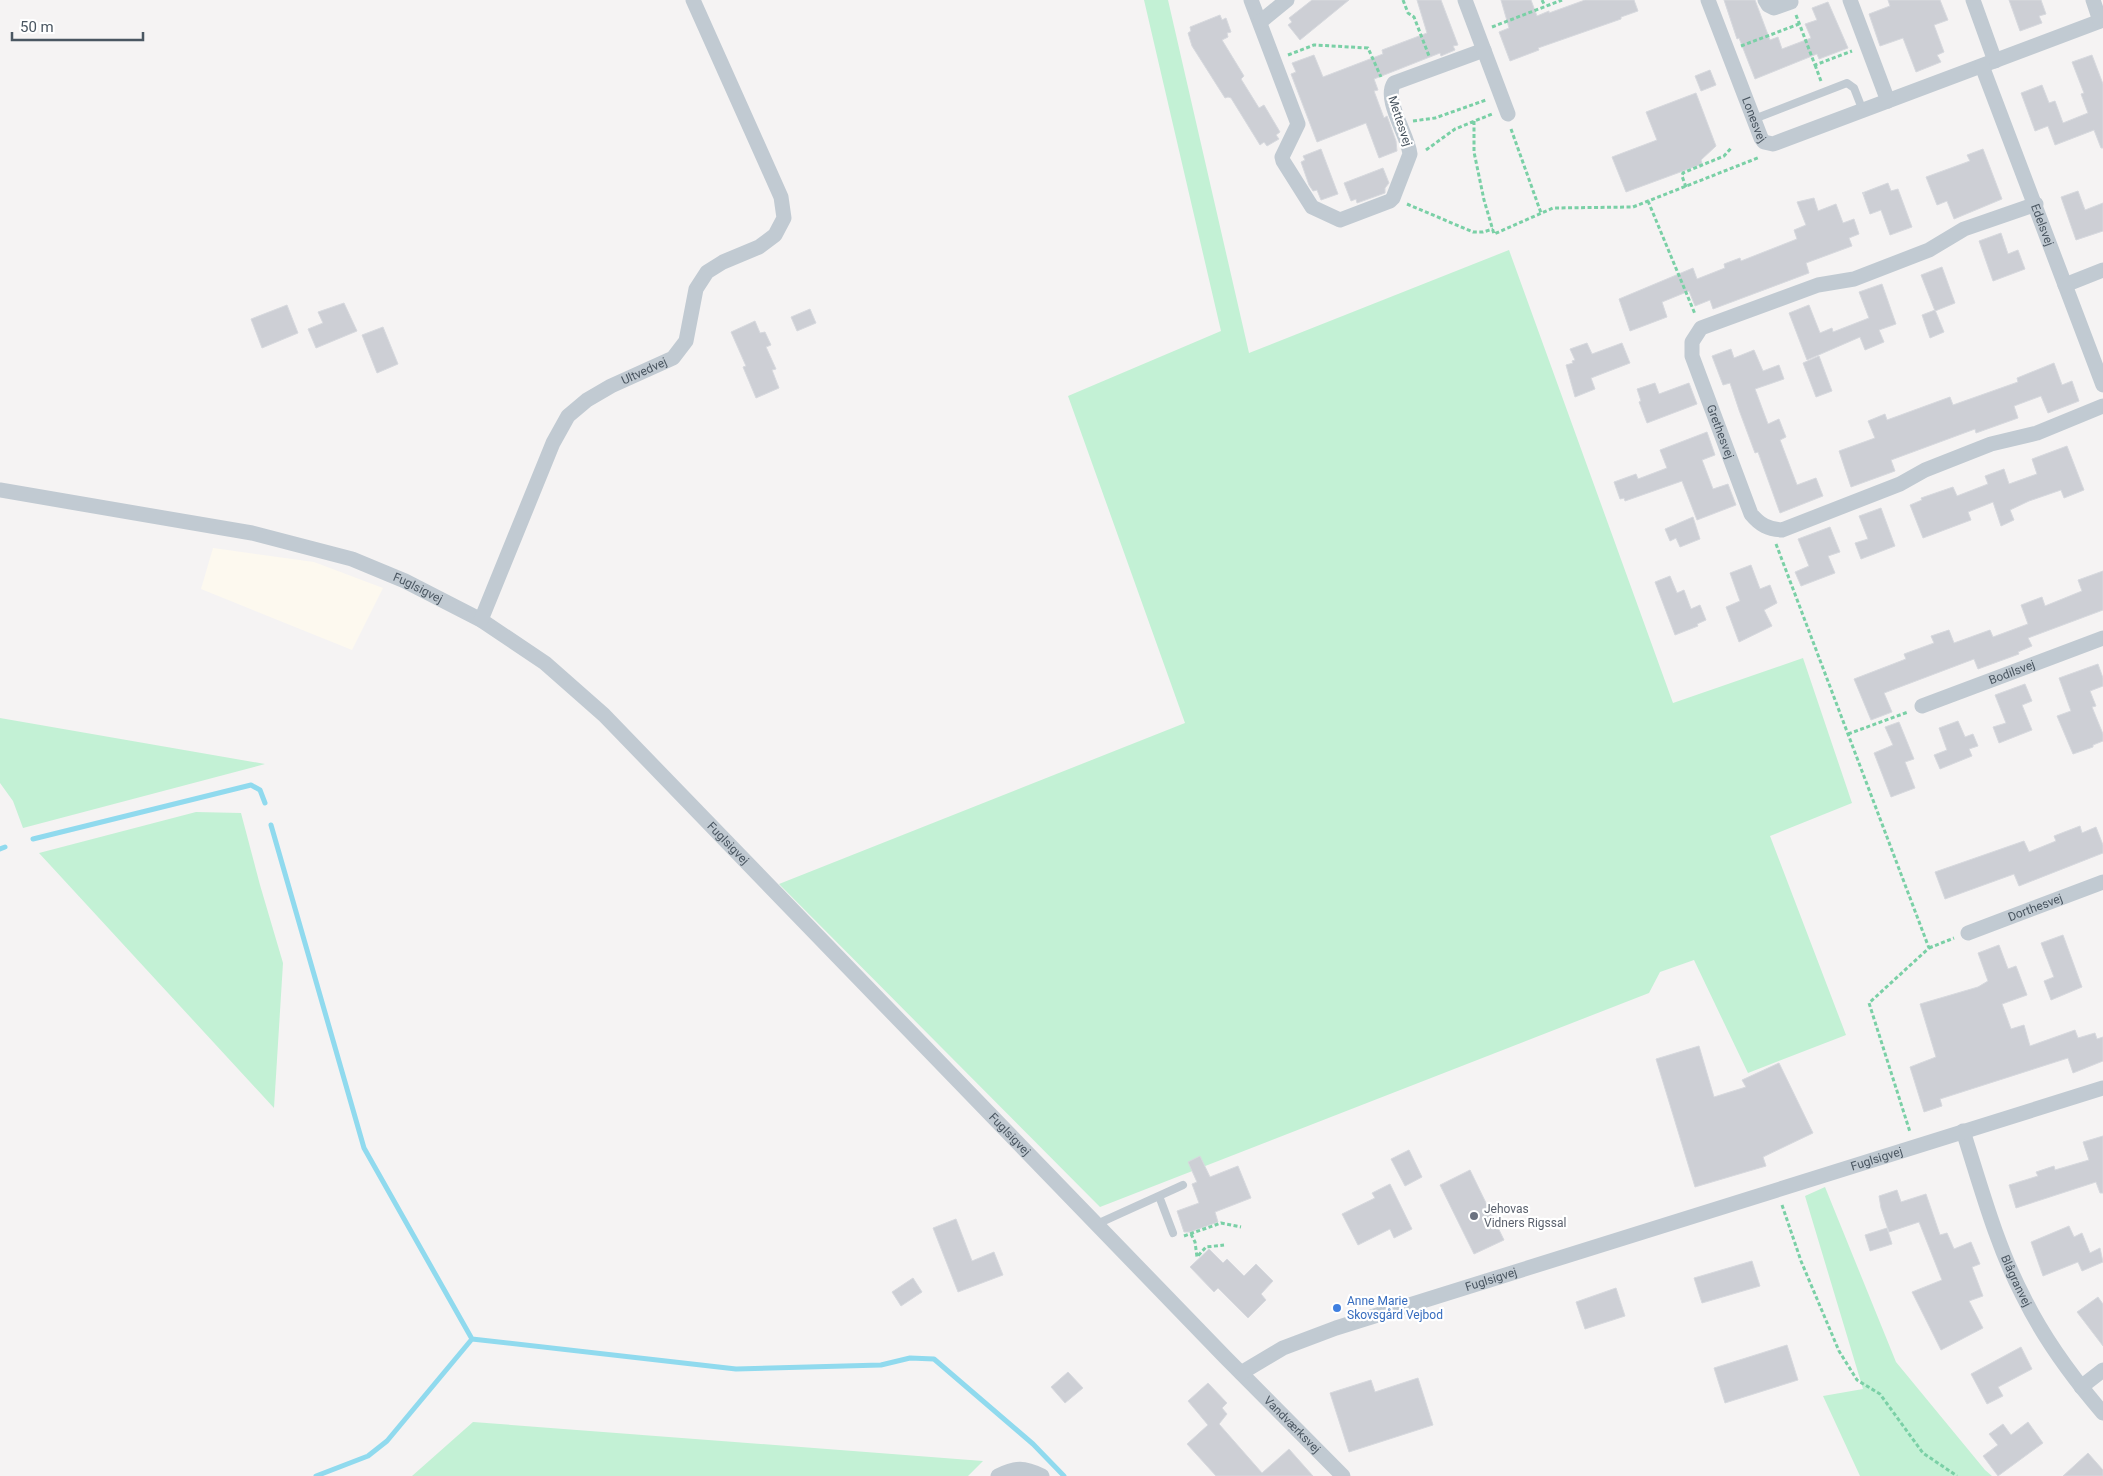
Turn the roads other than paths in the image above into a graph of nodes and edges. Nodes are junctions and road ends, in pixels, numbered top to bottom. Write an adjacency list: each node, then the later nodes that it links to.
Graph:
1 (693, 0): 25 (street, Ultvedvej)
2 (1251, 0): 12 (street)
3 (1287, 0): 12 (street)
4 (1464, 0): 13 (street)
5 (1708, 0): 18 (street, Lonesvej)
6 (1765, 0): 10 (street)
7 (1850, 0): 15 (street)
8 (1973, 0): 14 (street)
9 (2093, 0): 11 (street, Lonesvej)
10 (1791, 2)
11 (2102, 20): 14 (street, Lonesvej)
12 (1260, 22): 13 (street, Mettesvej)
13 (1484, 50): 16 (street)
14 (1989, 63): 15 (street, Lonesvej); 19 (street, Edelsvej)
15 (1888, 101): 17 (street, Lonesvej)
16 (1505, 106)
17 (1863, 111): 18 (street, Lonesvej); 18 (lane)
18 (1754, 119)
19 (2036, 204): 21 (street, Edelsvej); 23 (street, Grethesvej)
20 (2103, 270): 21 (street)
21 (2065, 285): 22 (street, Edelsvej)
22 (2103, 385)
23 (2103, 406)
24 (0, 490): 25 (street, Fuglsigvej)
25 (481, 620): 34 (street, Fuglsigvej)
26 (2103, 638): 27 (street, Bodilsvej)
27 (1922, 706)
28 (2103, 882): 29 (street, Dorthesvej)
29 (1968, 933)
30 (2103, 1088): 31 (street, Fuglsigvej)
31 (1963, 1131): 37 (street, Fuglsigvej); 38 (street, Blågranvej)
32 (1183, 1185): 33 (lane)
33 (1158, 1196): 34 (lane); 35 (lane)
34 (1097, 1224): 37 (street, Fuglsigvej)
35 (1173, 1233)
36 (2103, 1370): 38 (street)
37 (1241, 1373): 42 (street, Vandværksvej)
38 (2081, 1387): 39 (street, Blågranvej)
39 (2103, 1412)
40 (998, 1476): 41 (street)
41 (1042, 1476)
42 (1343, 1476)

